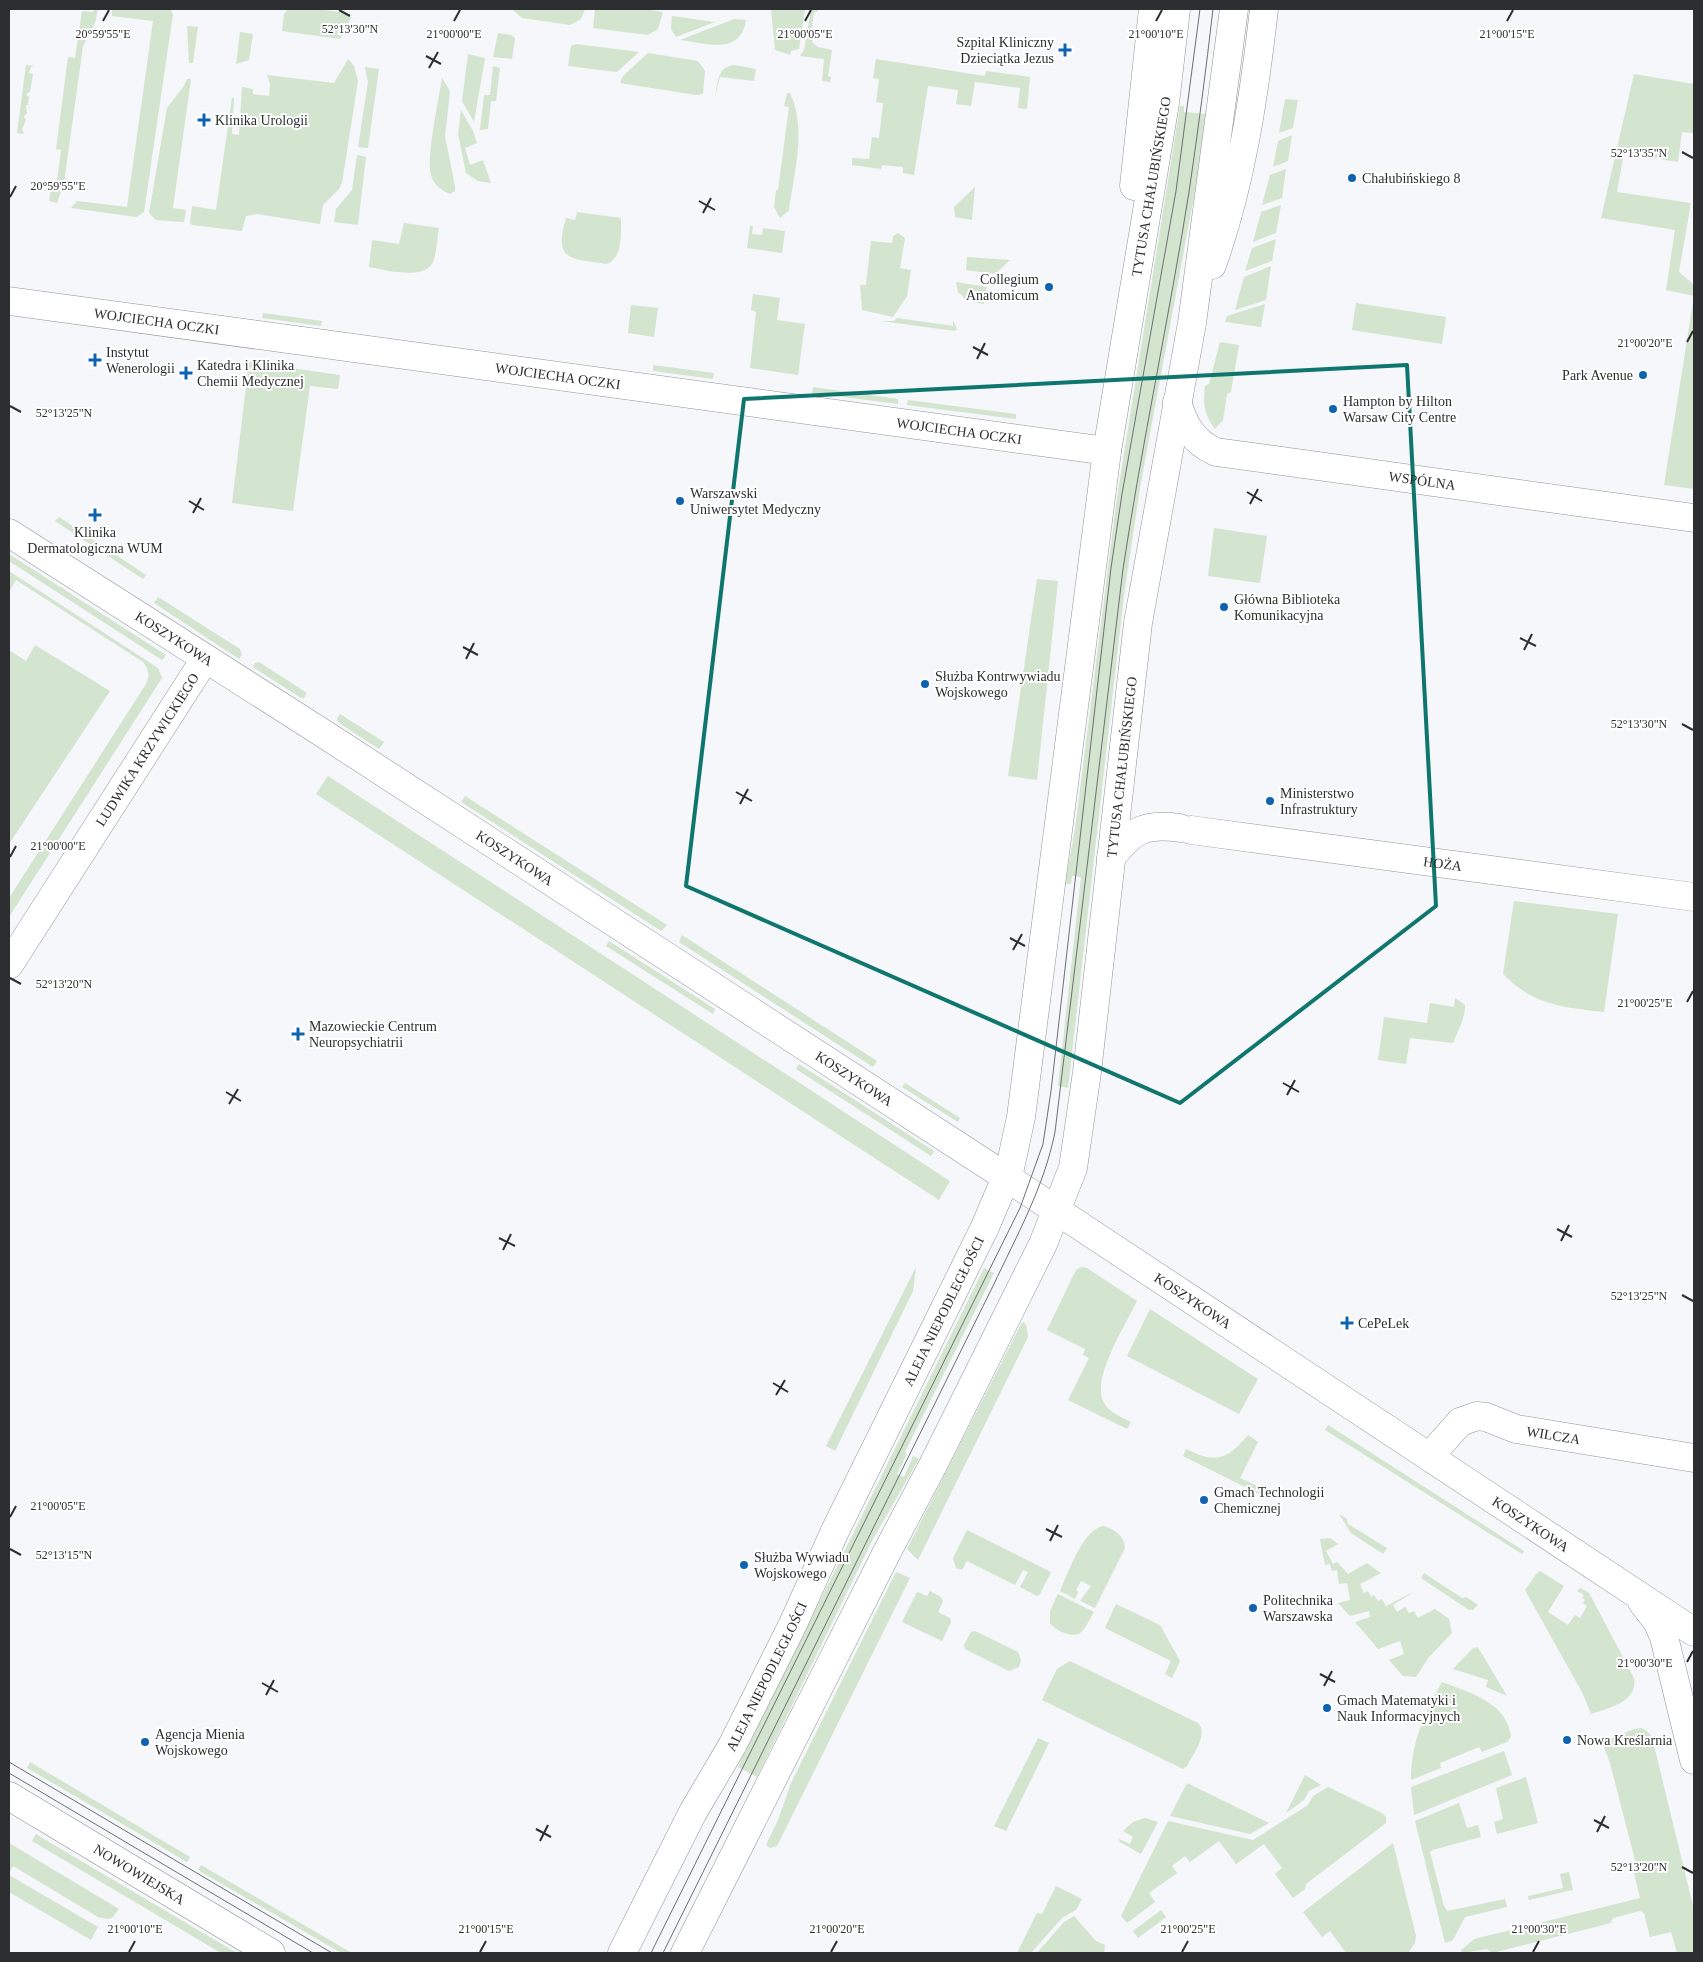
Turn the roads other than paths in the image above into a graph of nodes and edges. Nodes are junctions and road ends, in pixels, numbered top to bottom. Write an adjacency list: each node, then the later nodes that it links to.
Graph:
1 (1152, 9): 7 (street, TYTUSA CHAŁUBIŃSKIEGO)
2 (1176, 9): 7 (street, TYTUSA CHAŁUBIŃSKIEGO)
3 (1234, 9): 6 (street, TYTUSA CHAŁUBIŃSKIEGO)
4 (1264, 9): 6 (street, TYTUSA CHAŁUBIŃSKIEGO)
5 (9, 301): 9 (street, WOJCIECHA OCZKI)
6 (1192, 323): 8 (street, TYTUSA CHAŁUBIŃSKIEGO)
7 (1120, 365): 9 (street, TYTUSA CHAŁUBIŃSKIEGO)
8 (1176, 402): 10 (street, WSPÓLNA); 13 (street, TYTUSA CHAŁUBIŃSKIEGO)
9 (1107, 450): 16 (street, TYTUSA CHAŁUBIŃSKIEGO)
10 (1694, 518)
11 (9, 533): 12 (street, KOSZYKOWA)
12 (205, 659): 15 (street, LUDWIKA KRZYWICKIEGO); 16 (street, KOSZYKOWA)
13 (1111, 858): 14 (street, HOŻA); 17 (street, TYTUSA CHAŁUBIŃSKIEGO)
14 (1694, 897)
15 (9, 965)
16 (1006, 1177): 17 (street, KOSZYKOWA); 25 (street, ALEJA NIEPODLEGŁOŚCI)
17 (1058, 1211): 18 (street, KOSZYKOWA); 26 (street)
18 (1429, 1457): 19 (street, WILCZA); 20 (street, KOSZYKOWA)
19 (1694, 1458)
20 (1627, 1587): 21 (street, KOSZYKOWA); 22 (street)
21 (1694, 1632)
22 (1694, 1760)
23 (9, 1796): 24 (street, NOWOWIEJSKA)
24 (271, 1953)
25 (622, 1953)
26 (685, 1953)

